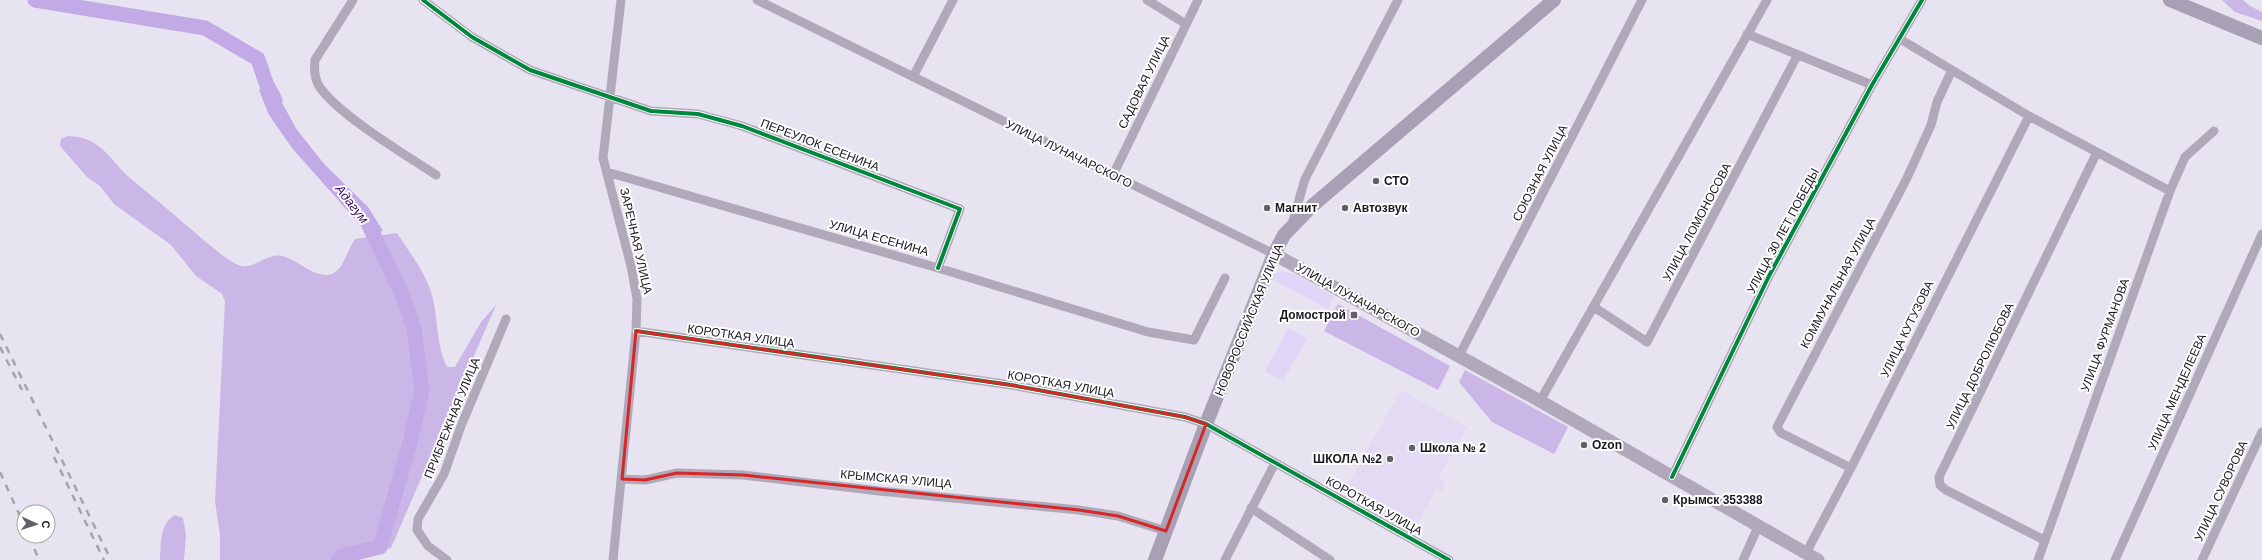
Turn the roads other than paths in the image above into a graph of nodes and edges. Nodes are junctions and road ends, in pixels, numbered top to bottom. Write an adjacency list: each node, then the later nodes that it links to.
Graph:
1 (353, 0): 27 (street)
2 (424, 0): 22 (street)
3 (621, 0): 22 (street, ЗАРЕЧНАЯ УЛИЦА)
4 (757, 0): 20 (street, УЛИЦА ЛУНАЧАРСКОГО)
5 (953, 0): 20 (street)
6 (1147, 0): 14 (street)
7 (1198, 0): 14 (street, САДОВАЯ УЛИЦА)
8 (1398, 0): 30 (street, НОВОРОССИЙСКАЯ УЛИЦА)
9 (1554, 0): 30 (main road)
10 (1642, 0): 38 (street, СОЮЗНАЯ УЛИЦА)
11 (1767, 0): 15 (street)
12 (1922, 0): 17 (street, УЛИЦА 30 ЛЕТ ПОБЕДЫ)
13 (2170, 0): 16 (main road)
14 (1186, 24): 28 (street, САДОВАЯ УЛИЦА)
15 (1747, 34): 18 (street); 35 (street)
16 (2262, 38)
17 (1900, 39): 19 (street); 21 (street, УЛИЦА 30 ЛЕТ ПОБЕДЫ)
18 (1797, 56): 21 (street); 35 (street, УЛИЦА ЛОМОНОСОВА)
19 (1952, 70): 23 (street); 43 (street, КОММУНАЛЬНАЯ УЛИЦА)
20 (913, 77): 28 (street, УЛИЦА ЛУНАЧАРСКОГО)
21 (1872, 84): 44 (street, УЛИЦА 30 ЛЕТ ПОБЕДЫ)
22 (609, 97): 26 (street, ЗАРЕЧНАЯ УЛИЦА); 33 (street, ПЕРЕУЛОК ЕСЕНИНА)
23 (2029, 116): 25 (street); 43 (street, УЛИЦА КУТУЗОВА)
24 (2214, 130): 29 (street, УЛИЦА ФУРМАНОВА)
25 (2097, 152): 29 (street); 49 (street, УЛИЦА ДОБРОЛЮБОВА)
26 (607, 172): 33 (street, УЛИЦА ЕСЕНИНА); 37 (street, ЗАРЕЧНАЯ УЛИЦА)
27 (436, 175)
28 (1113, 175): 32 (street, УЛИЦА ЛУНАЧАРСКОГО)
29 (2170, 191): 49 (street, УЛИЦА ФУРМАНОВА)
30 (1292, 225): 32 (main road, НОВОРОССИЙСКАЯ УЛИЦА)
31 (2262, 234): 60 (street, УЛИЦА МЕНДЕЛЕЕВА)
32 (1274, 254): 38 (main road, УЛИЦА ЛУНАЧАРСКОГО); 40 (main road, НОВОРОССИЙСКАЯ УЛИЦА)
33 (938, 268): 34 (street, УЛИЦА ЕСЕНИНА)
34 (1225, 278)
35 (1594, 307): 39 (street)
36 (506, 319): 51 (street, ПРИБРЕЖНАЯ УЛИЦА)
37 (636, 331): 40 (street, КОРОТКАЯ УЛИЦА); 45 (street, ЗАРЕЧНАЯ УЛИЦА)
38 (1459, 356): 39 (main road, УЛИЦА ЛУНАЧАРСКОГО)
39 (1540, 401): 44 (main road, УЛИЦА ЛУНАЧАРСКОГО)
40 (1206, 424): 42 (street, КОРОТКАЯ УЛИЦА); 48 (main road, НОВОРОССИЙСКАЯ УЛИЦА)
41 (2262, 432): 61 (street, УЛИЦА СУВОРОВА)
42 (1275, 463): 46 (street); 56 (street, КОРОТКАЯ УЛИЦА)
43 (1851, 468): 50 (street, УЛИЦА КУТУЗОВА)
44 (1672, 477): 47 (main road, УЛИЦА ЛУНАЧАРСКОГО)
45 (622, 479): 48 (street, КРЫМСКАЯ УЛИЦА); 52 (street, ЗАРЕЧНАЯ УЛИЦА)
46 (1251, 508): 54 (street); 55 (street)
47 (1758, 527): 50 (main road, УЛИЦА ЛУНАЧАРСКОГО); 57 (street)
48 (1166, 531): 53 (main road, НОВОРОССИЙСКАЯ УЛИЦА)
49 (2044, 540): 59 (street, УЛИЦА ФУРМАНОВА)
50 (1806, 553): 58 (main road, УЛИЦА ЛУНАЧАРСКОГО)
51 (447, 560)
52 (613, 560)
53 (1155, 560)
54 (1225, 560)
55 (1330, 560)
56 (1449, 560)
57 (1743, 560)
58 (1818, 560)
59 (2038, 560)
60 (2115, 560)
61 (2202, 560)

